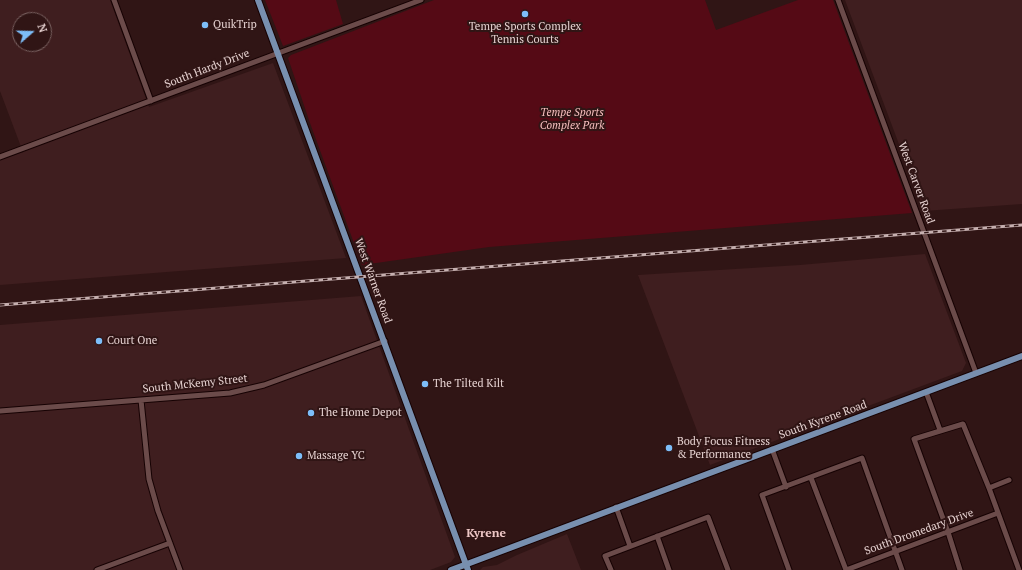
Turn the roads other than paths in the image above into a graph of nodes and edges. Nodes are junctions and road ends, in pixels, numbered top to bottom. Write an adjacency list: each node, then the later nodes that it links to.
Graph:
1 (114, 0): 6 (street)
2 (258, 0): 5 (main road, West Warner Road)
3 (421, 0): 5 (street, South Hardy Drive)
4 (838, 0): 10 (street, West Carver Road)
5 (277, 54): 6 (street, South Hardy Drive); 8 (main road, West Warner Road)
6 (152, 101): 7 (street, South Hardy Drive)
7 (0, 157)
8 (385, 341): 12 (street, South McKemy Street); 27 (main road, West Warner Road)
9 (1022, 356): 10 (main road, South Kyrene Road)
10 (976, 373): 11 (main road, South Kyrene Road)
11 (926, 392): 14 (street); 15 (main road, South Kyrene Road)
12 (141, 400): 13 (street, South McKemy Street); 24 (street)
13 (0, 411)
14 (940, 430): 19 (street); 22 (street)
15 (772, 449): 18 (street); 20 (main road, South Kyrene Road)
16 (811, 478): 18 (street); 26 (street); 35 (street)
17 (1009, 480): 19 (street)
18 (786, 487): 34 (street)
19 (989, 488): 21 (street)
20 (616, 508): 25 (street); 27 (main road, South Kyrene Road)
21 (998, 513): 22 (street, South Dromedary Drive); 38 (street)
22 (948, 532): 26 (street, South Dromedary Drive); 37 (street)
23 (657, 536): 25 (street); 32 (street); 33 (street)
24 (170, 543): 28 (street); 29 (street)
25 (630, 546): 31 (street)
26 (896, 551): 35 (street, South Dromedary Drive); 36 (street)
27 (467, 567): 30 (main road, South Kyrene Road)
28 (97, 570)
29 (180, 570)
30 (451, 570)
31 (611, 570)
32 (669, 570)
33 (728, 570)
34 (789, 570)
35 (846, 570)
36 (902, 570)
37 (960, 570)
38 (1019, 570)

